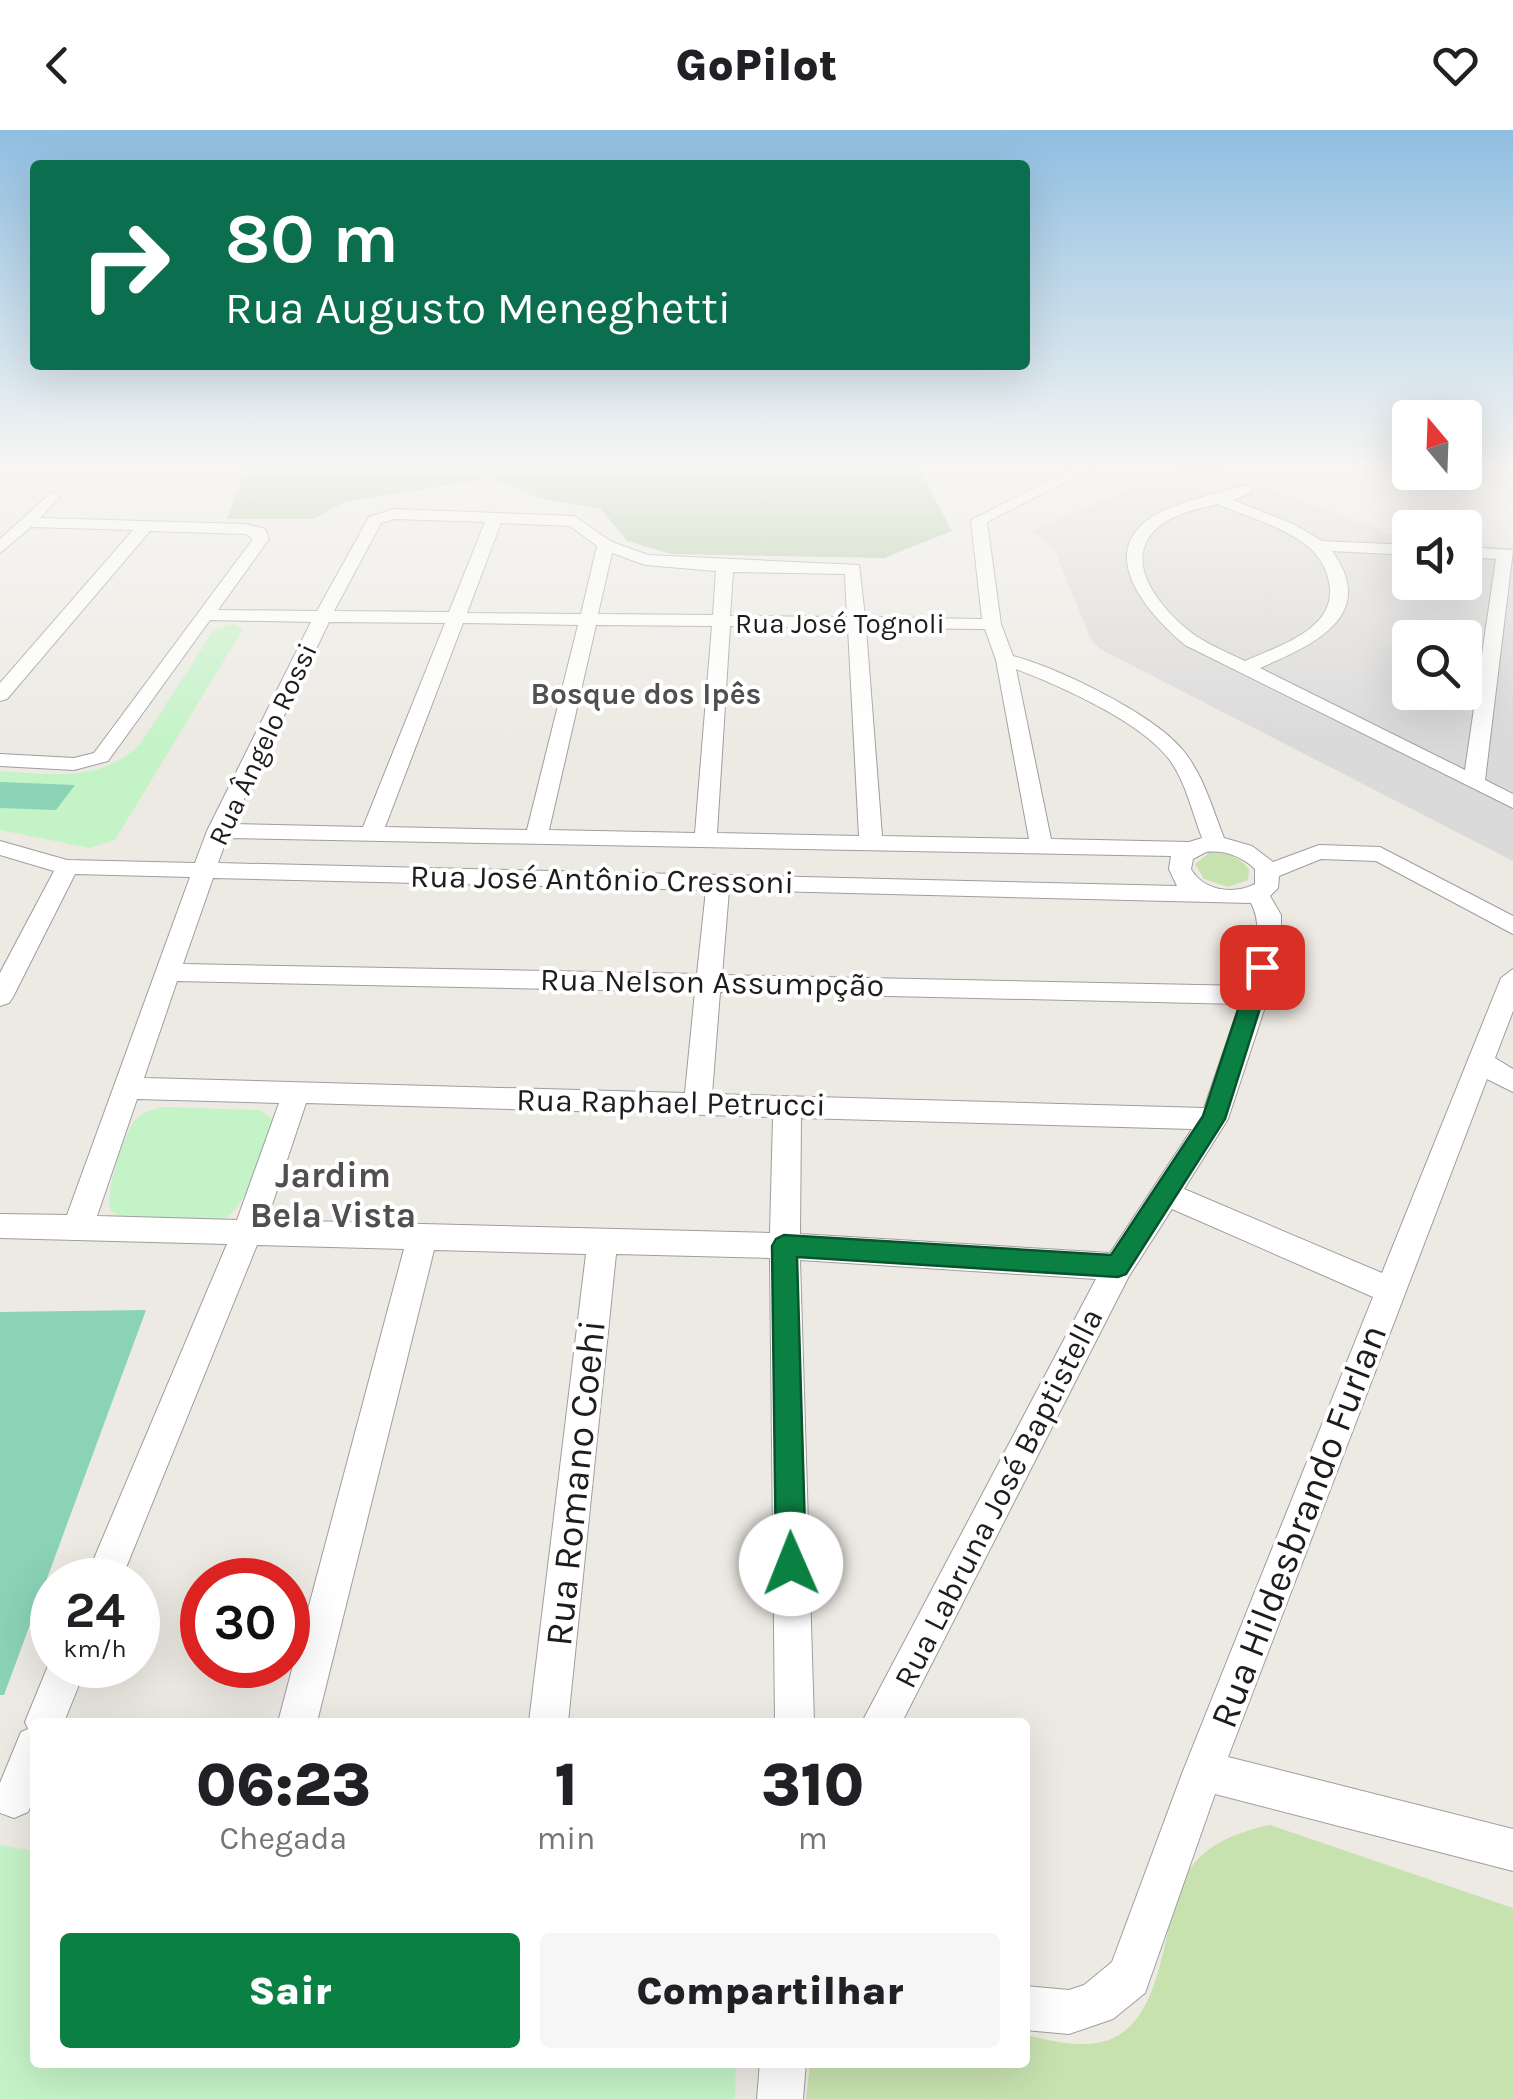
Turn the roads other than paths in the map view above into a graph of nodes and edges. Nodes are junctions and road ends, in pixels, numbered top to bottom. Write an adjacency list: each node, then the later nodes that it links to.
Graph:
1 (118, 559): 21 (street)
2 (247, 559): 12 (street)
3 (354, 559): 13 (street, Rua Ângelo Rossi)
4 (478, 559): 14 (street)
5 (603, 559): 15 (street)
6 (642, 559): 11 (street)
7 (984, 559): 18 (street)
8 (1135, 559): 20 (street)
9 (1327, 559): 20 (street)
10 (1508, 559): 23 (street)
11 (726, 567): 16 (street); 17 (street)
12 (208, 615): 13 (street, Rua José Tognoli); 22 (street)
13 (324, 616): 14 (street, Rua José Tognoli); 25 (street, Rua Ângelo Rossi)
14 (456, 616): 15 (street, Rua José Tognoli); 26 (street)
15 (588, 620): 16 (street, Rua José Tognoli); 27 (street)
16 (720, 622): 17 (street, Rua José Tognoli); 28 (street)
17 (856, 624): 18 (street, Rua José Tognoli); 29 (street)
18 (992, 624): 19 (street)
19 (1004, 660): 30 (street); 31 (street)
20 (1244, 668): 23 (street)
21 (0, 696)
22 (0, 760)
23 (1474, 783): 24 (street)
24 (1513, 802)
25 (218, 832): 26 (street, Rua José Antônio Cressoni); 35 (street, Rua Ângelo Rossi)
26 (372, 833): 27 (street, Rua José Antônio Cressoni)
27 (536, 837): 28 (street, Rua José Antônio Cressoni)
28 (705, 842): 29 (street, Rua José Antônio Cressoni)
29 (870, 844): 31 (street, Rua José Antônio Cressoni)
30 (1215, 844): 33 (street); 37 (street)
31 (1040, 846): 33 (street, Rua José Antônio Cressoni)
32 (0, 848): 34 (street, Rua José Antônio Cressoni)
33 (1190, 849): 38 (street)
34 (67, 867): 35 (street, Rua José Antônio Cressoni); 40 (street)
35 (204, 868): 36 (street, Rua José Antônio Cressoni); 41 (street, Rua Ângelo Rossi)
36 (718, 882): 38 (street, Rua José Antônio Cressoni); 43 (street)
37 (1263, 884): 38 (street); 39 (street); 44 (street, Rua Labruna José Baptistella)
38 (1207, 894)
39 (1513, 926)
40 (12, 949): 45 (street)
41 (168, 972): 43 (street, Rua Nelson Assumpção); 48 (street, Rua Ângelo Rossi)
42 (1513, 978): 46 (street, Rua Hildesbrando Furlan)
43 (712, 981): 44 (street, Rua Nelson Assumpção); 50 (street)
44 (1256, 994): 52 (street, Rua Labruna José Baptistella)
45 (0, 997)
46 (1480, 1060): 47 (street); 61 (street, Rua Hildesbrando Furlan)
47 (1513, 1082)
48 (127, 1088): 49 (street, Rua Raphael Petrucci); 55 (street, Rua Ângelo Rossi)
49 (296, 1094): 50 (street, Rua Raphael Petrucci); 56 (street)
50 (698, 1102): 51 (street, Rua Raphael Petrucci)
51 (787, 1105): 52 (street, Rua Raphael Petrucci); 59 (street)
52 (1214, 1119): 53 (street, Rua Labruna José Baptistella)
53 (1166, 1194): 60 (street, Rua Labruna José Baptistella); 61 (street)
54 (0, 1226): 55 (street)
55 (78, 1226): 56 (street)
56 (248, 1231): 57 (street); 62 (street)
57 (423, 1235): 58 (street); 65 (street)
58 (602, 1243): 59 (street); 66 (street, Rua Romano Coehi)
59 (784, 1246): 60 (street); 67 (street)
60 (1118, 1266): 68 (street, Rua Labruna José Baptistella)
61 (1389, 1290): 70 (street, Rua Hildesbrando Furlan)
62 (113, 1558)
63 (58, 1688): 64 (street)
64 (46, 1718)
65 (298, 1718)
66 (548, 1718)
67 (794, 1718)
68 (883, 1718)
69 (30, 1760): 71 (street)
70 (1203, 1771): 72 (street); 73 (street, Rua Hildesbrando Furlan)
71 (16, 1798)
72 (1513, 1850)
73 (1030, 2009)
74 (783, 2068): 75 (street)
75 (780, 2099)

